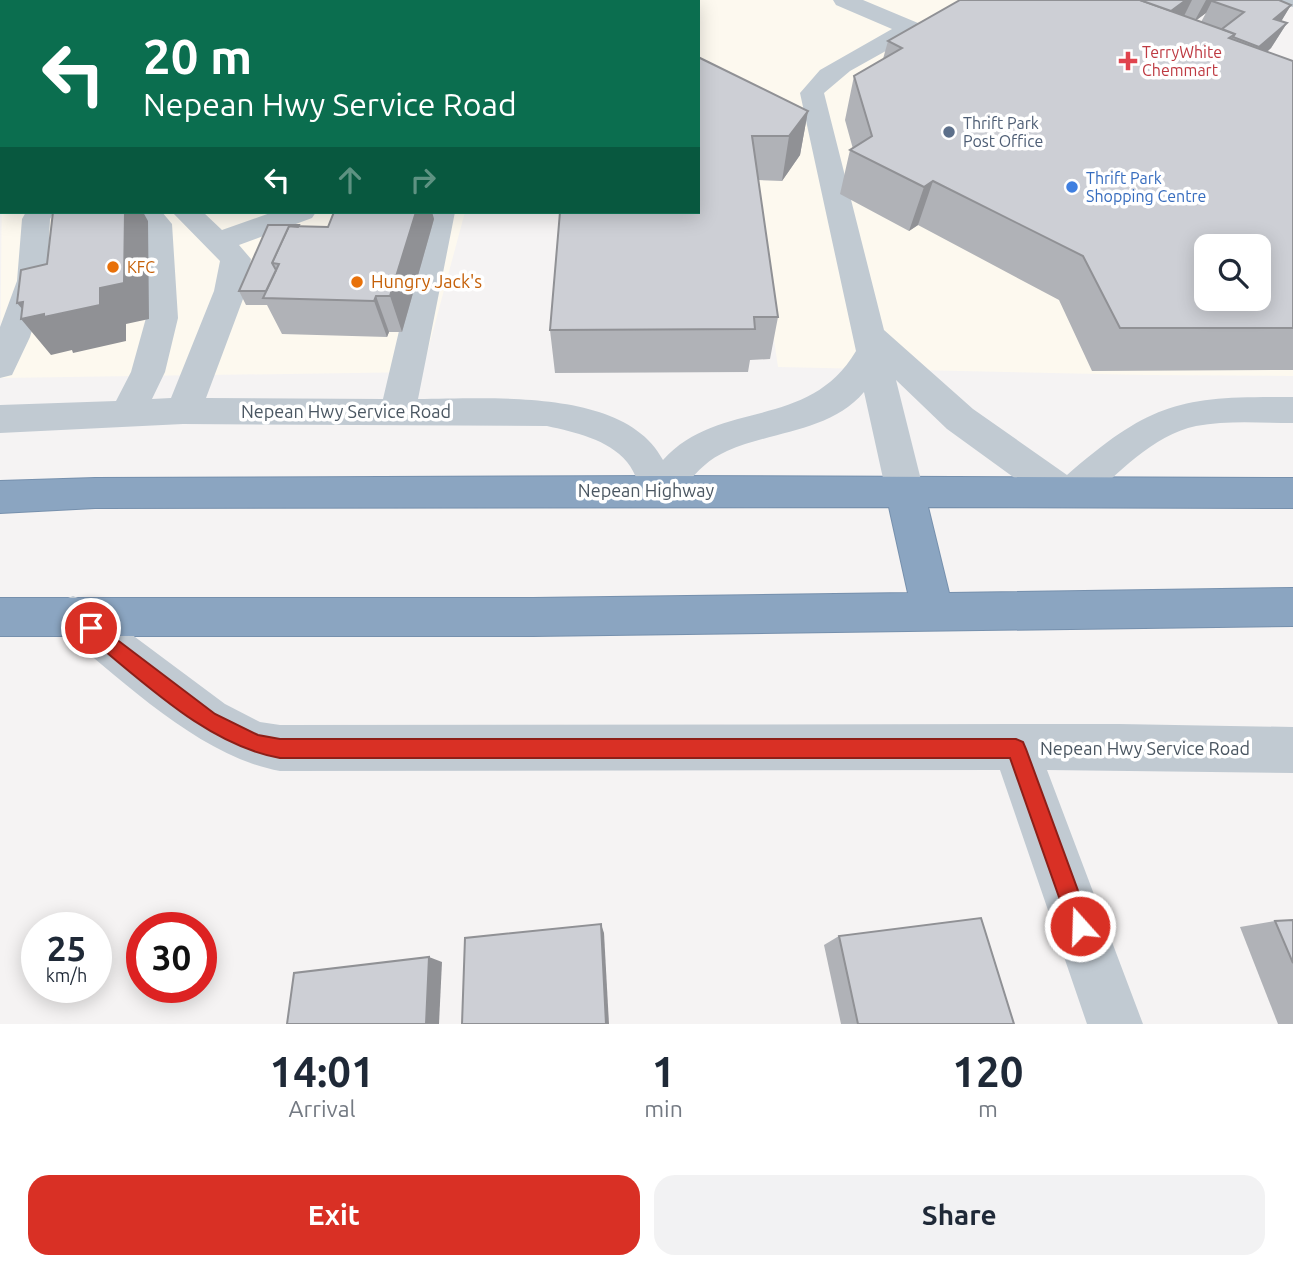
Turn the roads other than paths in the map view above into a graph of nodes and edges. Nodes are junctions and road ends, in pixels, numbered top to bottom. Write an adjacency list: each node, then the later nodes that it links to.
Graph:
1 (844, 0): 8 (street)
2 (39, 214): 9 (street)
3 (147, 214): 13 (street)
4 (188, 214): 7 (street)
5 (296, 214): 7 (street)
6 (441, 214): 12 (street)
7 (220, 242): 11 (street)
8 (870, 344): 15 (street); 16 (street); 17 (street)
9 (0, 366)
10 (1293, 410): 17 (street)
11 (183, 411): 12 (street, Nepean Hwy Service Road); 13 (street, Nepean Hwy Service Road)
12 (397, 411): 15 (street, Nepean Hwy Service Road)
13 (128, 412): 14 (street, Nepean Hwy Service Road)
14 (0, 419)
15 (660, 491): 16 (highway, Nepean Highway); 19 (highway, Nepean Highway)
16 (905, 492): 17 (highway, Nepean Highway); 21 (highway)
17 (1068, 492): 18 (highway, Nepean Highway)
18 (1293, 493)
19 (0, 497)
20 (1293, 607): 21 (highway)
21 (933, 612): 22 (highway)
22 (73, 615): 23 (highway); 24 (street, Nepean Hwy Service Road)
23 (0, 617)
24 (1016, 749): 25 (street, Nepean Hwy Service Road); 26 (street)
25 (1293, 750)
26 (1115, 1024)

